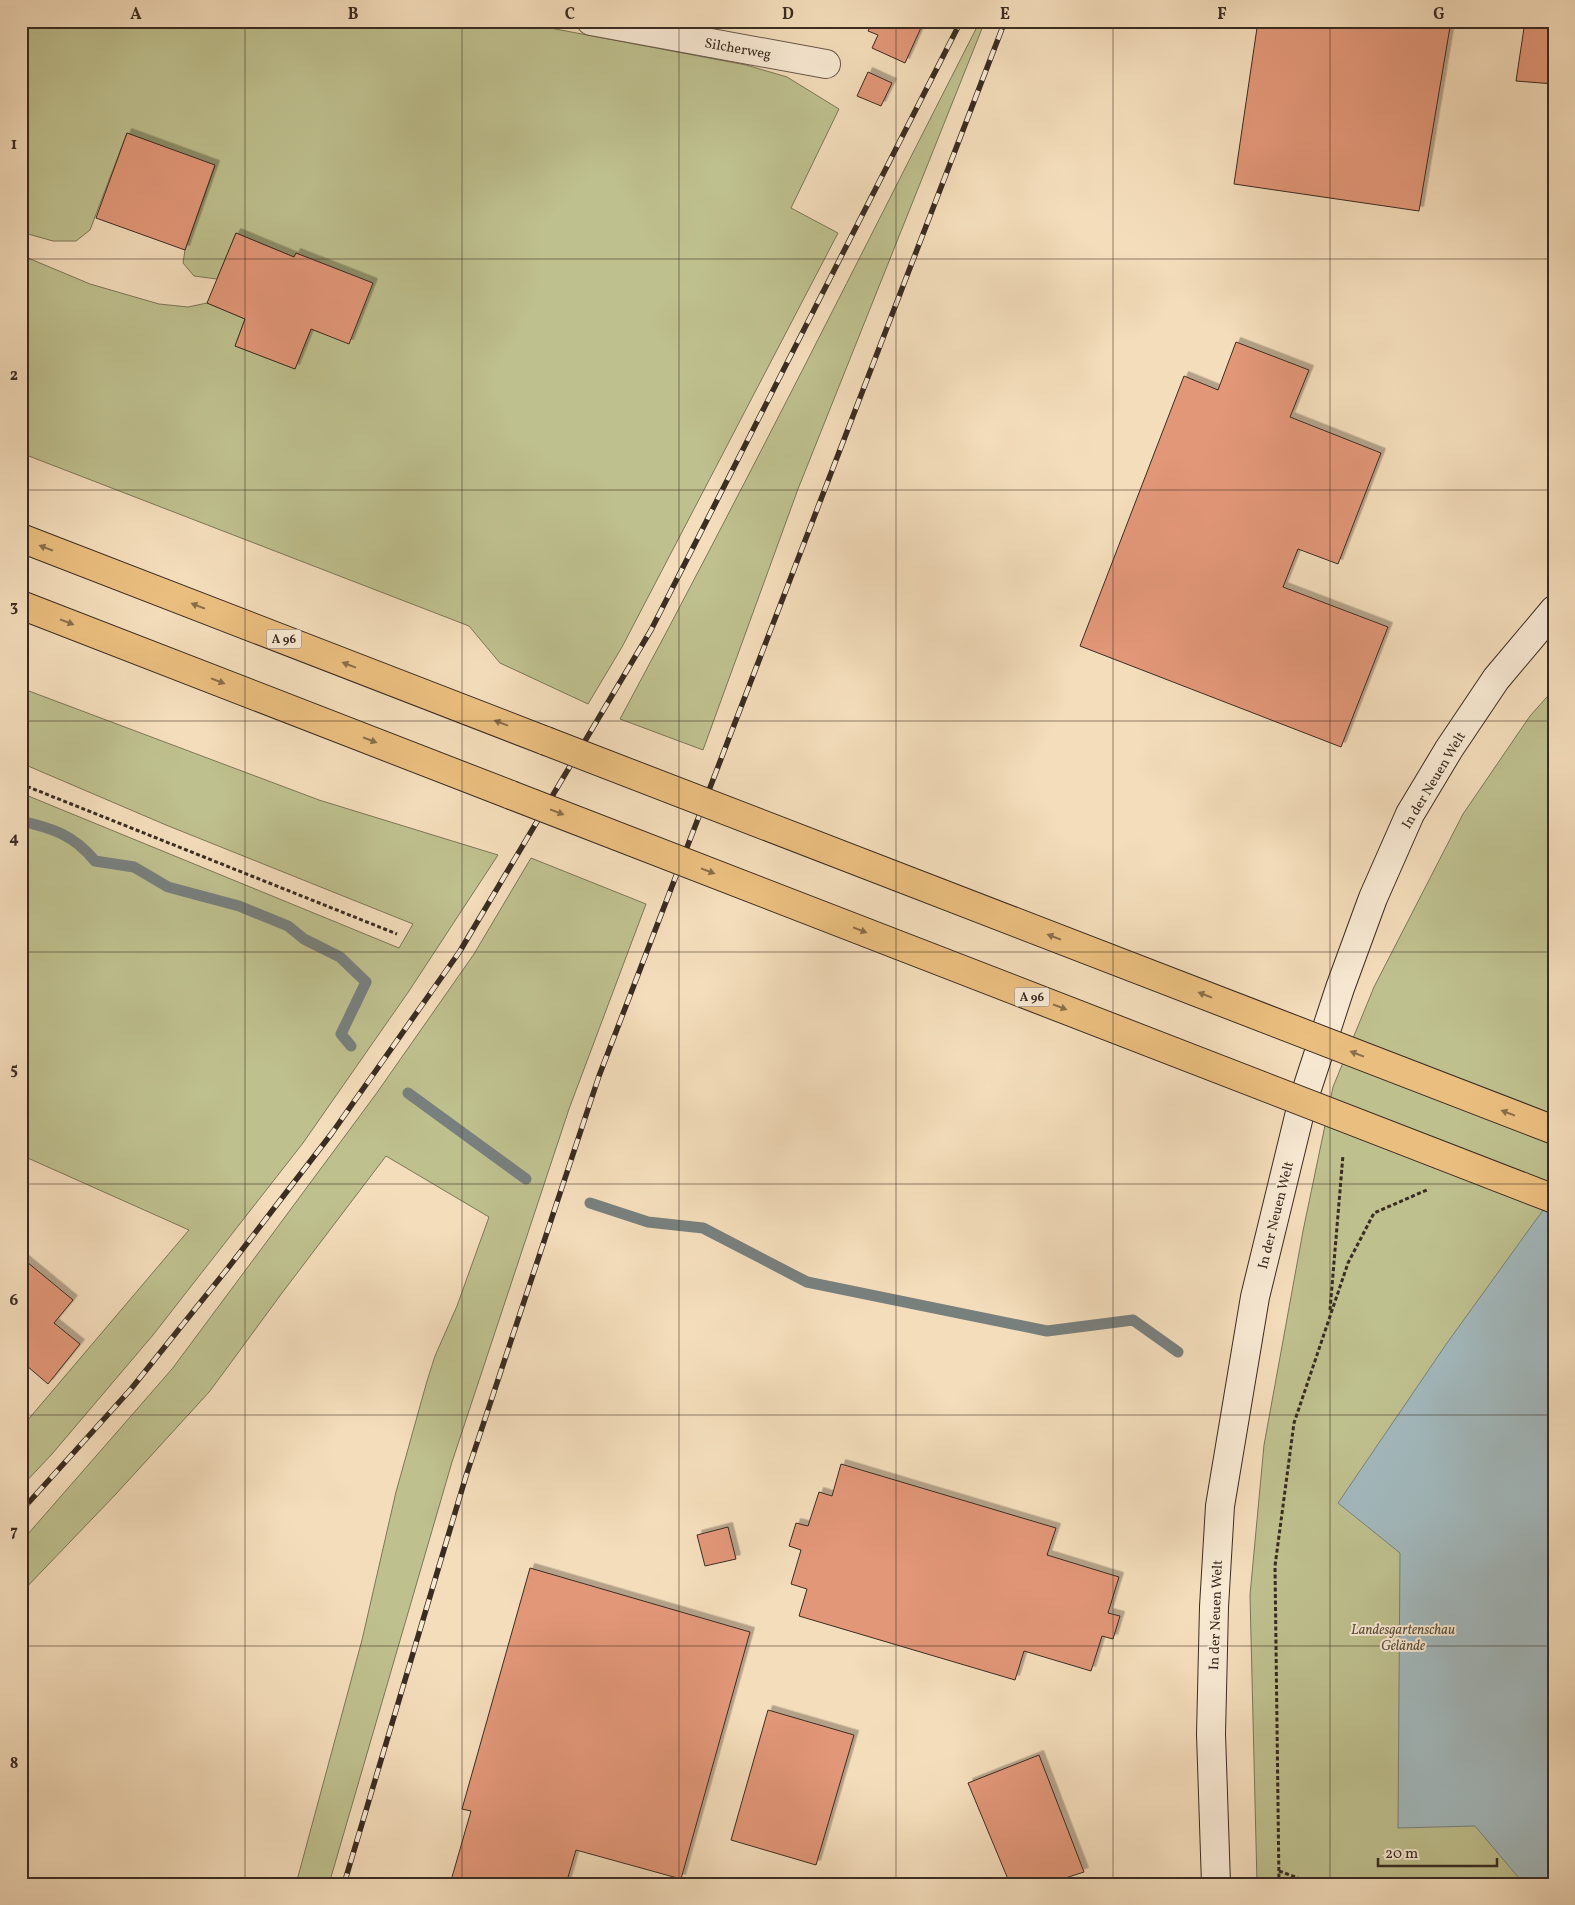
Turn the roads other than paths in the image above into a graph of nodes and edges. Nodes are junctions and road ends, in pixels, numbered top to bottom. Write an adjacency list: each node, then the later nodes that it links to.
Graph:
1 (591, 21): 2 (street, Silcherweg)
2 (826, 64)
3 (21, 538): 6 (highway, A 96, one-way to 3, bridge)
4 (21, 605): 7 (highway, A 96, one-way to 7, bridge)
5 (1554, 610): 8 (street, In der Neuen Welt)
6 (1554, 1130)
7 (1554, 1199)
8 (1216, 1884)

